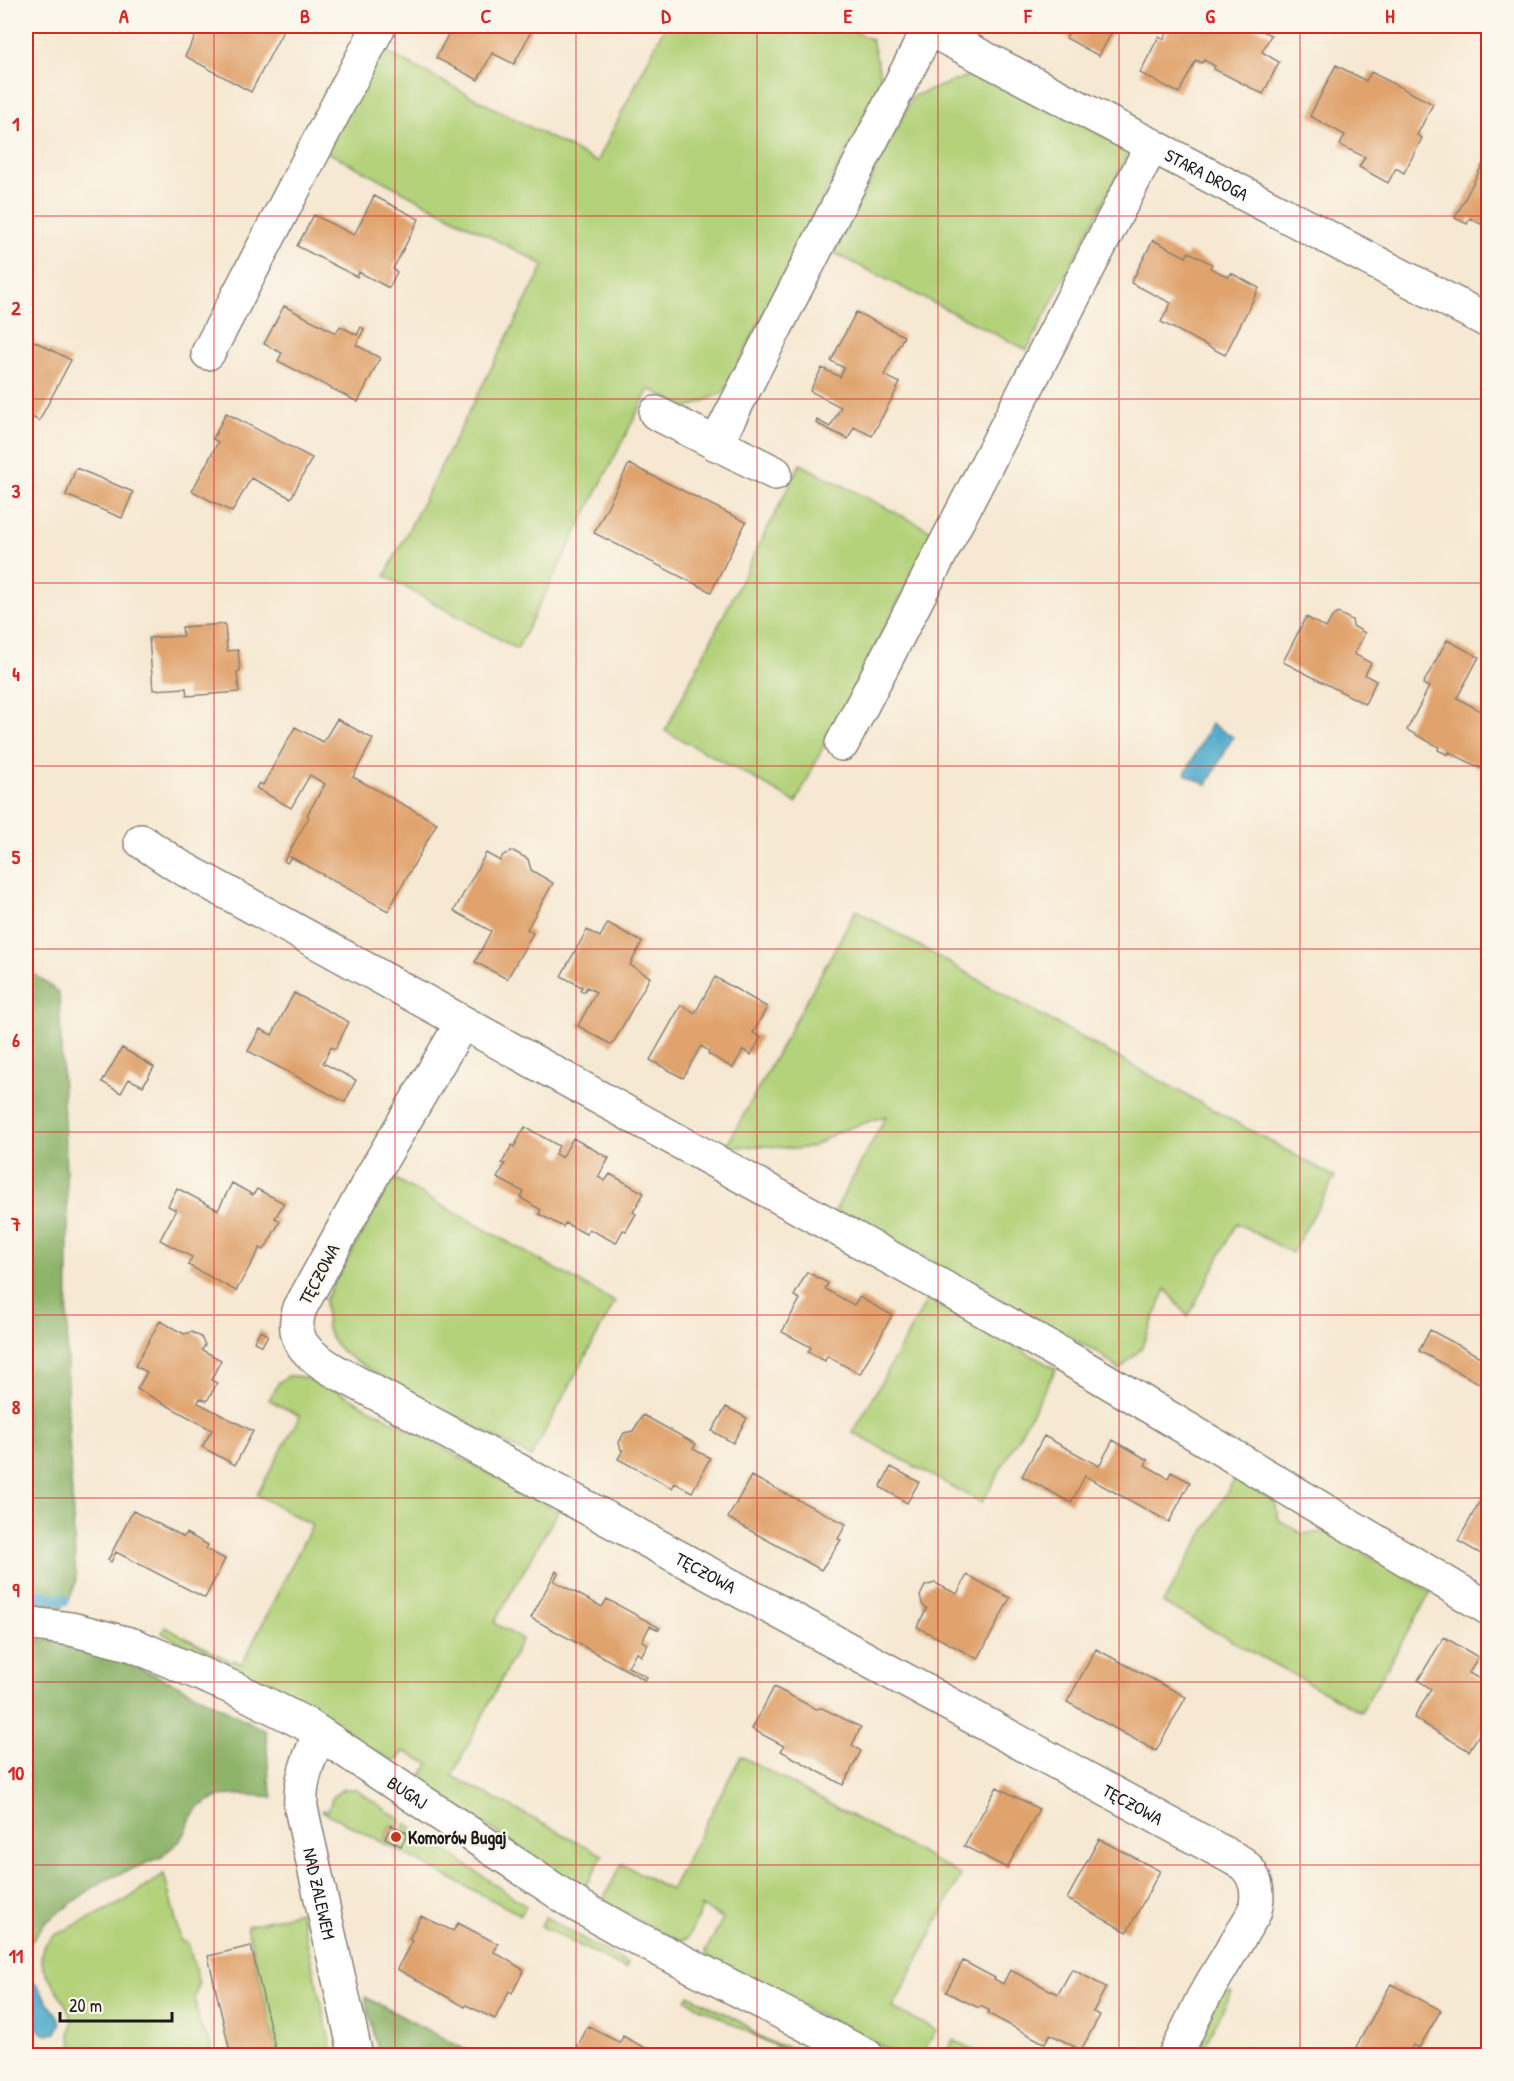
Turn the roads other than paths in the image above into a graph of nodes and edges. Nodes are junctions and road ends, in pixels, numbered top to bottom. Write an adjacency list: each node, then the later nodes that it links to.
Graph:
1 (379, 26): 5 (street)
2 (926, 27): 3 (street, STARA DROGA); 7 (street)
3 (1152, 145): 4 (street, STARA DROGA); 9 (street)
4 (1488, 321)
5 (208, 353)
6 (656, 413): 7 (street)
7 (716, 444): 8 (street)
8 (775, 473)
9 (842, 744)
10 (141, 842): 11 (street)
11 (462, 1023): 12 (street); 17 (street, TĘCZOWA)
12 (1488, 1608)
13 (26, 1623): 14 (street, BUGAJ)
14 (320, 1734): 15 (street, NAD ZALEWEM); 16 (street, BUGAJ)
15 (356, 2055)
16 (867, 2055)
17 (1175, 2055)

